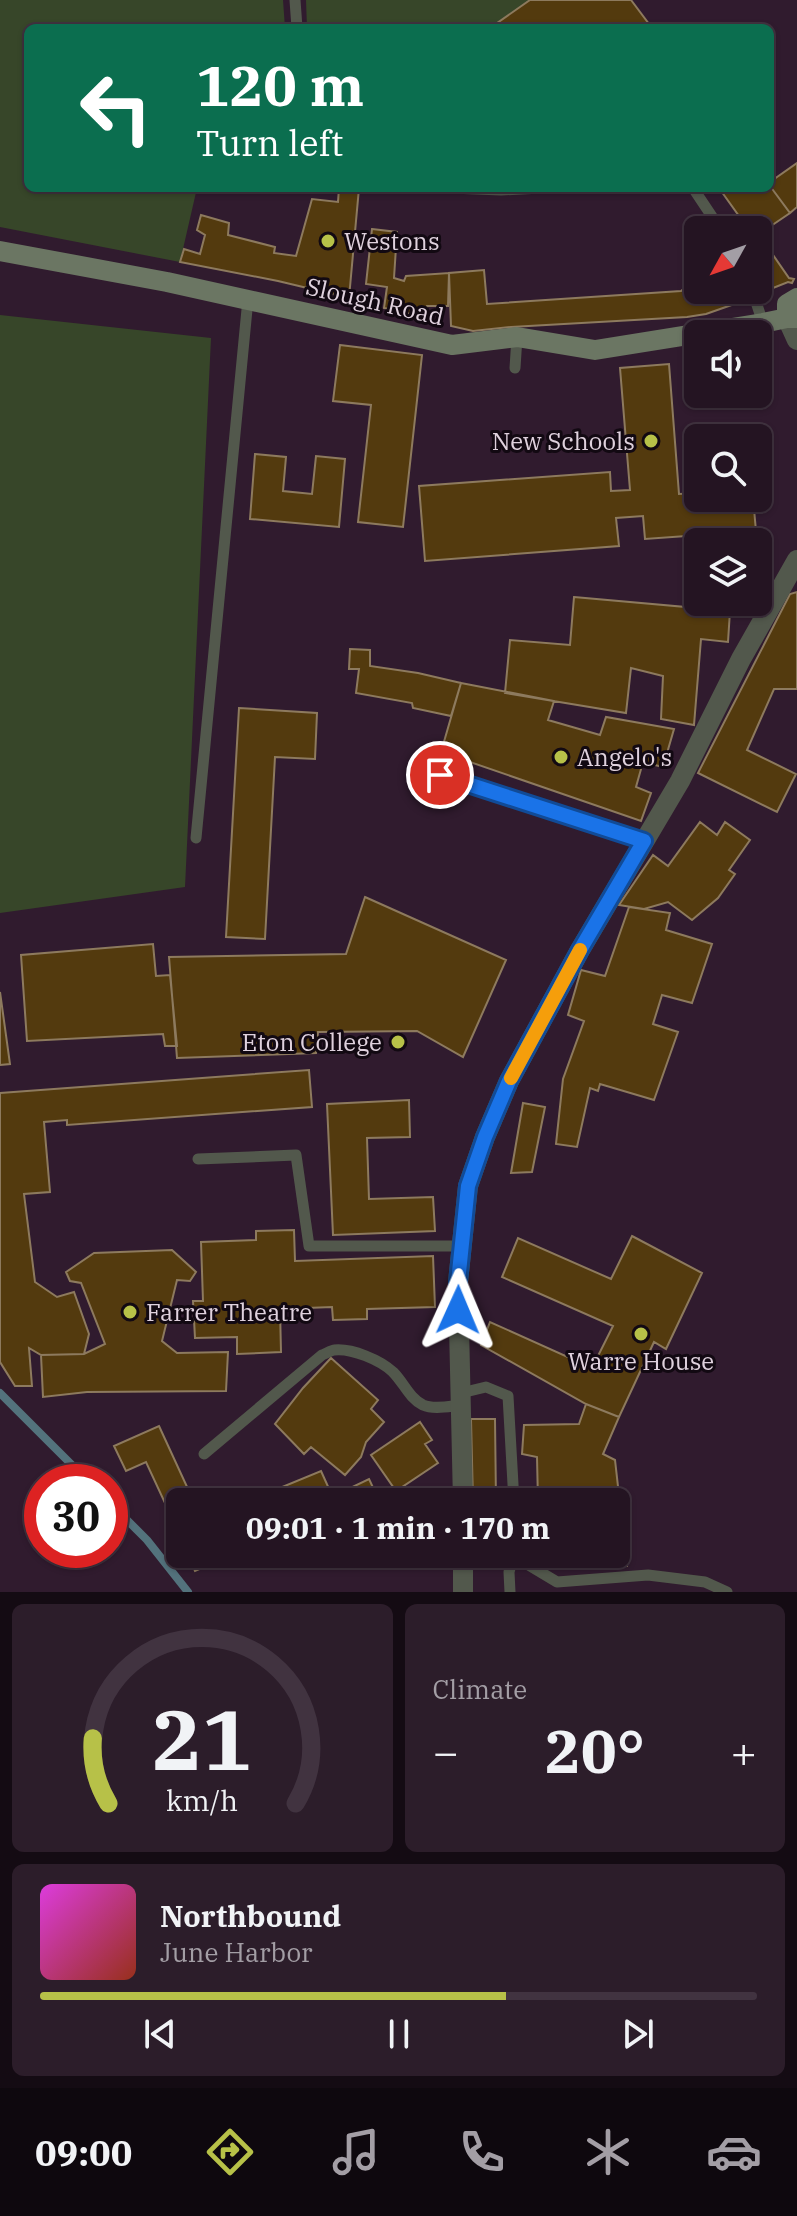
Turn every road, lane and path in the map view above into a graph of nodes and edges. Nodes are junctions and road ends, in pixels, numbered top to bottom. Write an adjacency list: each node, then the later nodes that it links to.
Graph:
1 (295, 0): 2 (lane)
2 (297, 24)
3 (696, 192): 4 (lane)
4 (712, 216)
5 (0, 251): 7 (main road, Slough Road)
6 (797, 298): 8 (main road)
7 (248, 299): 11 (main road, Slough Road); 16 (lane)
8 (792, 318): 9 (main road, Slough Road); 12 (street)
9 (772, 321)
10 (684, 336): 11 (main road, Slough Road)
11 (517, 337): 13 (lane)
12 (797, 340)
13 (515, 368)
14 (797, 560): 17 (street)
15 (440, 775): 17 (lane)
16 (196, 838)
17 (644, 841): 19 (street)
18 (198, 1159): 19 (lane)
19 (461, 1246): 20 (street)
20 (461, 1399): 21 (lane); 22 (street); 23 (lane)
21 (204, 1454)
22 (463, 1488)
23 (513, 1488)
24 (463, 1568): 27 (street)
25 (510, 1568): 28 (lane)
26 (534, 1568): 29 (lane)
27 (463, 1592)
28 (510, 1592)
29 (727, 1592)

